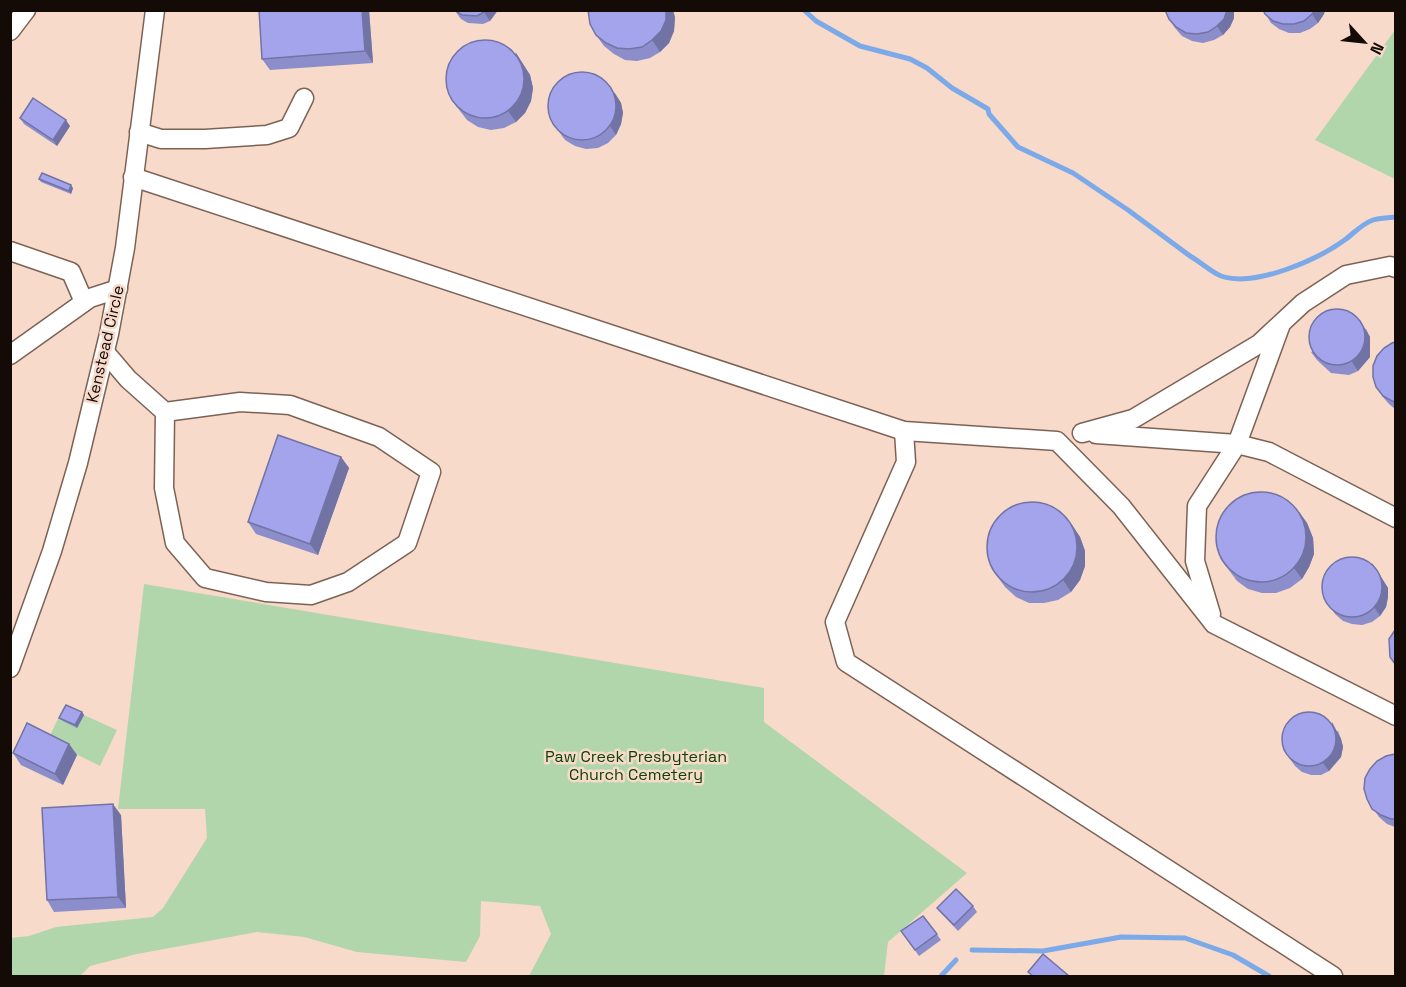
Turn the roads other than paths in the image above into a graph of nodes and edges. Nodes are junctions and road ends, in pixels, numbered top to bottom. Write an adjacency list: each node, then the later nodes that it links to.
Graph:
1 (26, 10): 3 (street)
2 (155, 10): 5 (street, Kenstead Circle)
3 (10, 32)
4 (304, 98): 5 (street)
5 (139, 132): 6 (street, Kenstead Circle)
6 (133, 177): 9 (street, Kenstead Circle); 15 (street)
7 (10, 251): 10 (street)
8 (1395, 268): 11 (street)
9 (118, 289): 10 (street); 12 (street, Kenstead Circle)
10 (84, 303): 13 (street)
11 (1282, 323): 16 (street); 18 (street)
12 (105, 352): 14 (street); 21 (street, Kenstead Circle)
13 (10, 355)
14 (165, 412): 14 (street)
15 (904, 431): 17 (street); 23 (street)
16 (1082, 433): 17 (street); 18 (street)
17 (1057, 441): 20 (street)
18 (1237, 444): 19 (street); 20 (street)
19 (1395, 518)
20 (1214, 624): 22 (street)
21 (10, 668)
22 (1395, 716)
23 (1333, 976)

